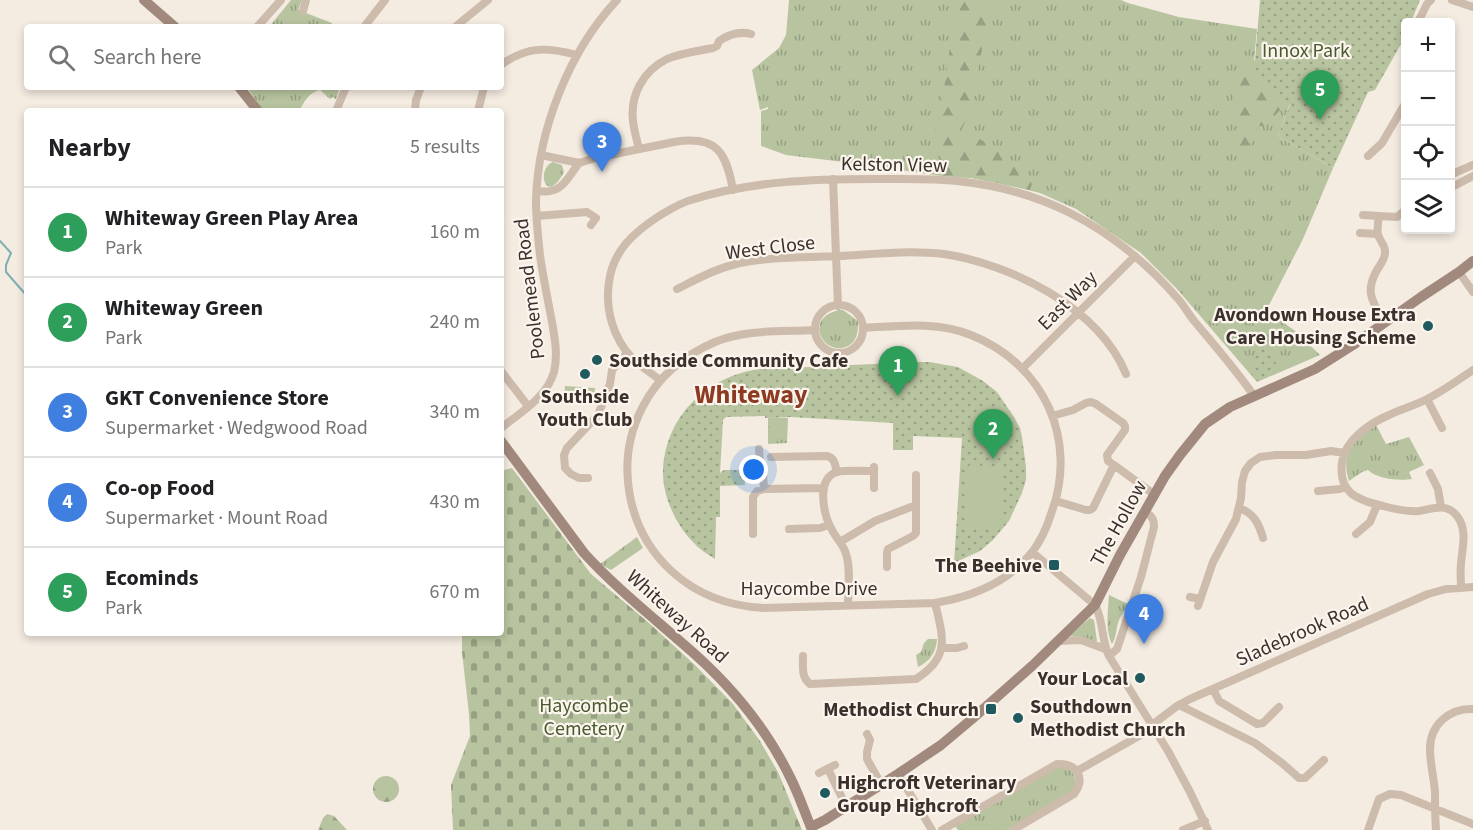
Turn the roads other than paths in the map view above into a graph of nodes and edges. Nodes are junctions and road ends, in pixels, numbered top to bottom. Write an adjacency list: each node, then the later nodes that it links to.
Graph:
1 (144, 0): 12 (street)
2 (281, 0): 13 (street)
3 (306, 0): 10 (street)
4 (385, 0): 14 (street)
5 (488, 0): 15 (street)
6 (617, 0): 17 (street, Poolemead Road)
7 (1431, 0): 11 (street)
8 (1452, 0): 9 (street)
9 (1473, 7)
10 (303, 11)
11 (1420, 18)
12 (172, 24)
13 (260, 24)
14 (366, 24)
15 (458, 24)
16 (751, 34): 28 (street)
17 (577, 55): 18 (street); 29 (street, Poolemead Road)
18 (504, 63)
19 (241, 90): 23 (street)
20 (345, 90): 24 (street)
21 (420, 90): 25 (street)
22 (483, 90): 26 (street)
23 (256, 108)
24 (337, 108)
25 (415, 108)
26 (479, 108)
27 (1401, 111): 30 (street)
28 (639, 149): 31 (street); 37 (street)
29 (541, 155): 31 (street); 38 (street, Poolemead Road)
30 (1368, 156)
31 (579, 163): 38 (street)
32 (1473, 165): 33 (street)
33 (1455, 173)
34 (1473, 176): 36 (street)
35 (833, 179): 37 (street, Kelston View); 46 (street); 47 (street, Kelston View)
36 (1455, 185)
37 (733, 190): 57 (street, Kelston View)
38 (537, 191): 41 (street, Poolemead Road)
39 (1401, 214): 42 (street)
40 (1362, 215): 42 (street)
41 (537, 216): 43 (street); 65 (street, Poolemead Road)
42 (1379, 216): 45 (street)
43 (591, 225)
44 (1360, 232): 45 (street)
45 (1377, 234): 54 (street)
46 (836, 256): 50 (street, West Close); 52 (street); 53 (street, West Close)
47 (1135, 256): 53 (street, East Way); 63 (street, Kelston View)
48 (1473, 261): 49 (street, The Hollow)
49 (1459, 272): 51 (street); 54 (street, The Hollow)
50 (677, 289)
51 (1473, 292)
52 (838, 306): 55 (street); 56 (street)
53 (1078, 313): 58 (street, East Way); 60 (street, West Close)
54 (1384, 323): 63 (street, The Hollow)
55 (863, 328): 56 (street); 58 (street, Haycombe Drive)
56 (815, 330): 62 (street, Haycombe Drive)
57 (627, 352): 62 (street, Kelston View); 76 (street)
58 (1023, 368): 66 (street, Haycombe Drive)
59 (1473, 370): 64 (street)
60 (1126, 374)
61 (504, 375): 65 (street)
62 (660, 380): 102 (street, Haycombe Drive)
63 (1254, 396): 83 (street, The Hollow)
64 (1427, 399): 68 (street); 71 (street)
65 (528, 406): 67 (street, Poolemead Road)
66 (1052, 417): 73 (street); 84 (street, Haycombe Drive)
67 (504, 426)
68 (1442, 428)
69 (504, 445): 124 (street, Whiteway Road)
70 (759, 449): 81 (street)
71 (1345, 453): 78 (street); 88 (street)
72 (771, 457): 74 (street)
73 (1114, 465): 83 (street); 84 (street)
74 (837, 472): 79 (street); 80 (street)
75 (1430, 473): 87 (street)
76 (588, 478)
77 (919, 480): 85 (street)
78 (1345, 487): 82 (street); 86 (street)
79 (823, 488): 81 (street); 90 (street)
80 (874, 488)
81 (764, 489): 92 (street)
82 (1318, 491)
83 (1155, 495): 89 (street, The Hollow)
84 (1056, 501): 96 (street, Haycombe Drive)
85 (916, 505): 95 (street); 97 (street)
86 (1377, 505): 87 (street); 93 (street)
87 (1441, 507): 98 (street)
88 (1239, 508): 94 (street); 100 (street)
89 (1145, 512): 103 (street, The Hollow); 107 (street)
90 (829, 525): 91 (street); 95 (street)
91 (794, 532)
92 (753, 534)
93 (1356, 534)
94 (1263, 538)
95 (840, 542): 102 (street)
96 (1032, 552): 101 (street, Haycombe Drive); 103 (street)
97 (888, 567)
98 (1461, 587): 99 (street, Sladebrook Road); 109 (street, Sladebrook Road)
99 (1473, 587)
100 (1190, 597)
101 (935, 603): 102 (street, Haycombe Drive); 106 (street)
102 (848, 605)
103 (1095, 605): 104 (street, The Hollow); 107 (street)
104 (1058, 641): 107 (street); 118 (street, The Hollow)
105 (964, 646): 106 (street)
106 (942, 648): 108 (street)
107 (1107, 653): 113 (street)
108 (803, 656)
109 (1213, 689): 110 (street, Sladebrook Road); 111 (street)
110 (1179, 705): 113 (street, Sladebrook Road); 115 (street)
111 (1280, 706)
112 (1473, 709): 121 (street)
113 (1153, 727): 116 (street, Sladebrook Road); 122 (street)
114 (867, 734): 119 (street)
115 (1324, 760)
116 (1077, 771): 126 (street); 127 (street)
117 (819, 773): 120 (street)
118 (898, 774): 119 (street, The Hollow); 125 (street)
119 (881, 784): 120 (street, The Hollow)
120 (846, 806): 124 (street, The Hollow)
121 (1434, 808): 123 (street); 130 (street); 131 (street)
122 (1205, 821): 128 (street); 129 (street)
123 (1473, 824)
124 (811, 828)
125 (932, 830)
126 (942, 830)
127 (1013, 830)
128 (1183, 830)
129 (1208, 830)
130 (1368, 830)
131 (1436, 830)

